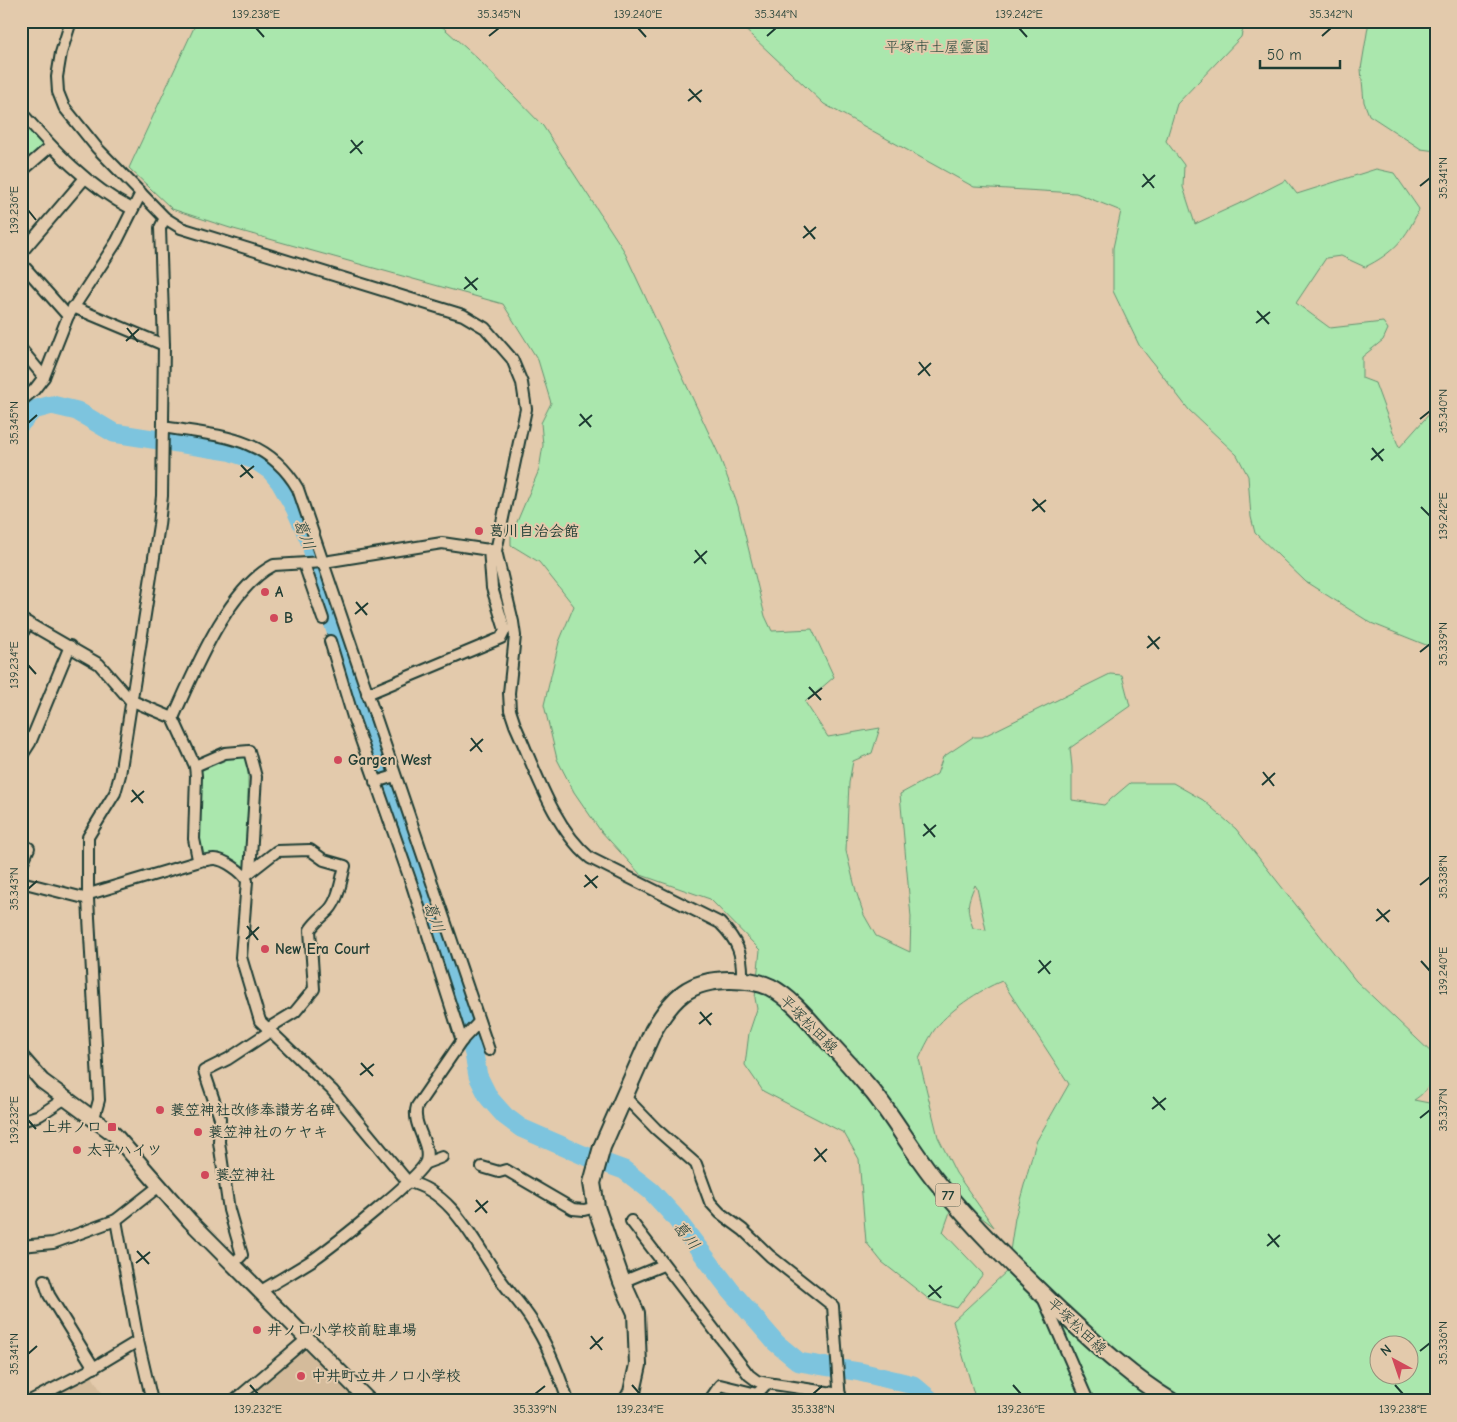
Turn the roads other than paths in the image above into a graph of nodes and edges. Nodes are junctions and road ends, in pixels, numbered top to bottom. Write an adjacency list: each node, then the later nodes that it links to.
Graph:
1 (71, 21): 6 (street)
2 (21, 112): 3 (street)
3 (51, 146): 4 (street); 5 (street)
4 (21, 172)
5 (85, 178): 7 (street); 9 (street)
6 (141, 193): 7 (street); 8 (street)
7 (132, 209): 11 (street)
8 (165, 218): 12 (street); 17 (street)
9 (21, 253)
10 (21, 263): 11 (street)
11 (70, 311): 12 (street); 14 (street)
12 (164, 345): 16 (street)
13 (21, 349): 14 (street)
14 (44, 377): 15 (street)
15 (21, 401)
16 (163, 427): 18 (street); 26 (street)
17 (493, 550): 18 (street); 25 (street); 38 (street)
18 (324, 562): 19 (street); 25 (street)
19 (304, 564): 20 (street); 27 (street)
20 (323, 619)
21 (24, 621): 22 (street); 24 (street)
22 (21, 636)
23 (330, 641): 31 (street)
24 (70, 646): 26 (street); 28 (street)
25 (367, 694): 30 (street)
26 (130, 700): 27 (street); 37 (street)
27 (173, 718): 29 (street)
28 (21, 757)
29 (195, 766): 33 (street); 35 (street)
30 (395, 776): 31 (street); 39 (street)
31 (375, 782): 41 (street)
32 (21, 844): 34 (street)
33 (200, 861): 35 (street); 37 (street)
34 (21, 866)
35 (248, 874): 40 (street); 40 (street)
36 (21, 882): 37 (street)
37 (88, 896): 46 (street)
38 (742, 980): 44 (main road, 平塚松田線 / 77); 62 (main road, 平塚松田線 / 77)
39 (478, 1024): 41 (street); 42 (street)
40 (268, 1031): 51 (street); 57 (street)
41 (463, 1040): 49 (street)
42 (488, 1050)
43 (21, 1057): 45 (street)
44 (625, 1097): 53 (main road, 平塚松田線 / 77); 68 (street)
45 (64, 1099): 46 (street); 47 (street)
46 (94, 1118): 52 (street)
47 (21, 1121)
48 (442, 1158): 49 (street)
49 (426, 1163): 51 (street)
50 (482, 1167): 53 (street)
51 (408, 1182): 61 (street); 73 (street)
52 (158, 1187): 54 (street); 57 (street)
53 (596, 1206): 60 (main road, 平塚松田線 / 77)
54 (116, 1220): 56 (street); 64 (street)
55 (631, 1221): 58 (street)
56 (21, 1246)
57 (233, 1264): 61 (street)
58 (663, 1265): 60 (street); 66 (street)
59 (44, 1280): 65 (street)
60 (622, 1282): 74 (main road, 平塚松田線 / 77)
61 (261, 1291): 63 (street)
62 (1041, 1292): 76 (street); 77 (main road, 平塚松田線 / 77)
63 (308, 1338): 71 (street); 72 (street)
64 (138, 1341): 65 (street); 70 (street)
65 (94, 1368): 69 (street)
66 (767, 1383): 67 (street); 68 (street)
67 (757, 1397): 75 (street)
68 (840, 1397)
69 (30, 1401)
70 (152, 1401)
71 (234, 1401)
72 (369, 1401)
73 (568, 1401)
74 (627, 1401)
75 (709, 1401)
76 (1088, 1401)
77 (1171, 1401)

